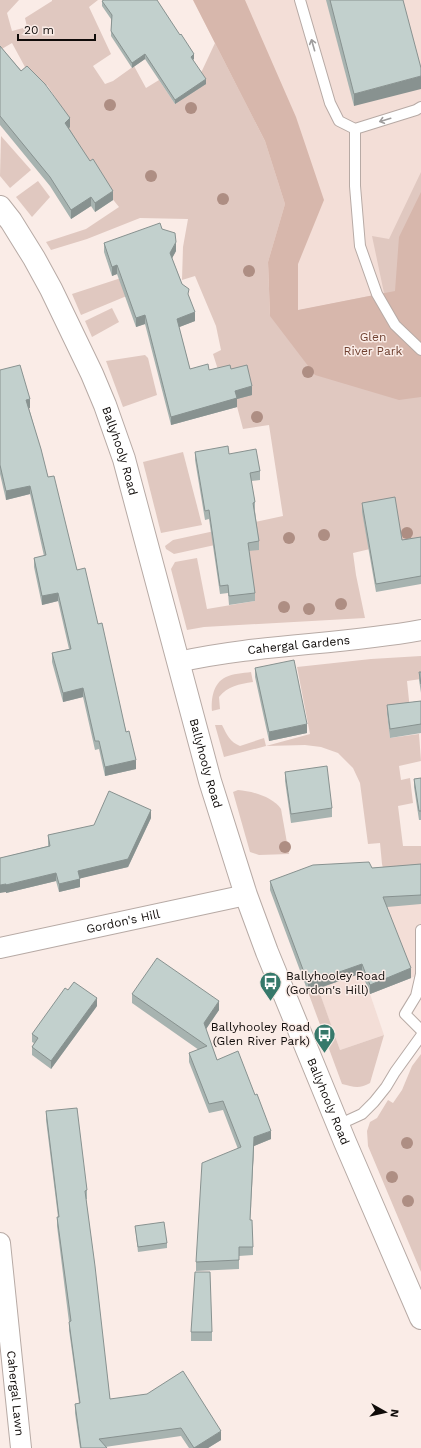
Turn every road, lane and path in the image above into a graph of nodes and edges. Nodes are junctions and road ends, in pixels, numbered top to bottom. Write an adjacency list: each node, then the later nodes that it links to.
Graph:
1 (300, 0): 3 (lane, one-way to 1)
2 (421, 107): 3 (lane, one-way to 3)
3 (355, 129): 5 (lane)
4 (0, 207): 7 (main road, Ballyhooly Road)
5 (421, 350)
6 (421, 630): 7 (street, Cahergal Gardens)
7 (178, 662): 8 (main road, Ballyhooly Road)
8 (246, 895): 10 (street, Gordon's Hill); 13 (main road, Ballyhooly Road)
9 (421, 930): 11 (lane)
10 (0, 948)
11 (421, 1030)
12 (421, 1036): 13 (lane)
13 (338, 1125): 15 (main road, Ballyhooly Road)
14 (0, 1243): 16 (street, Cahergal Lawn)
15 (421, 1318)
16 (21, 1448)

